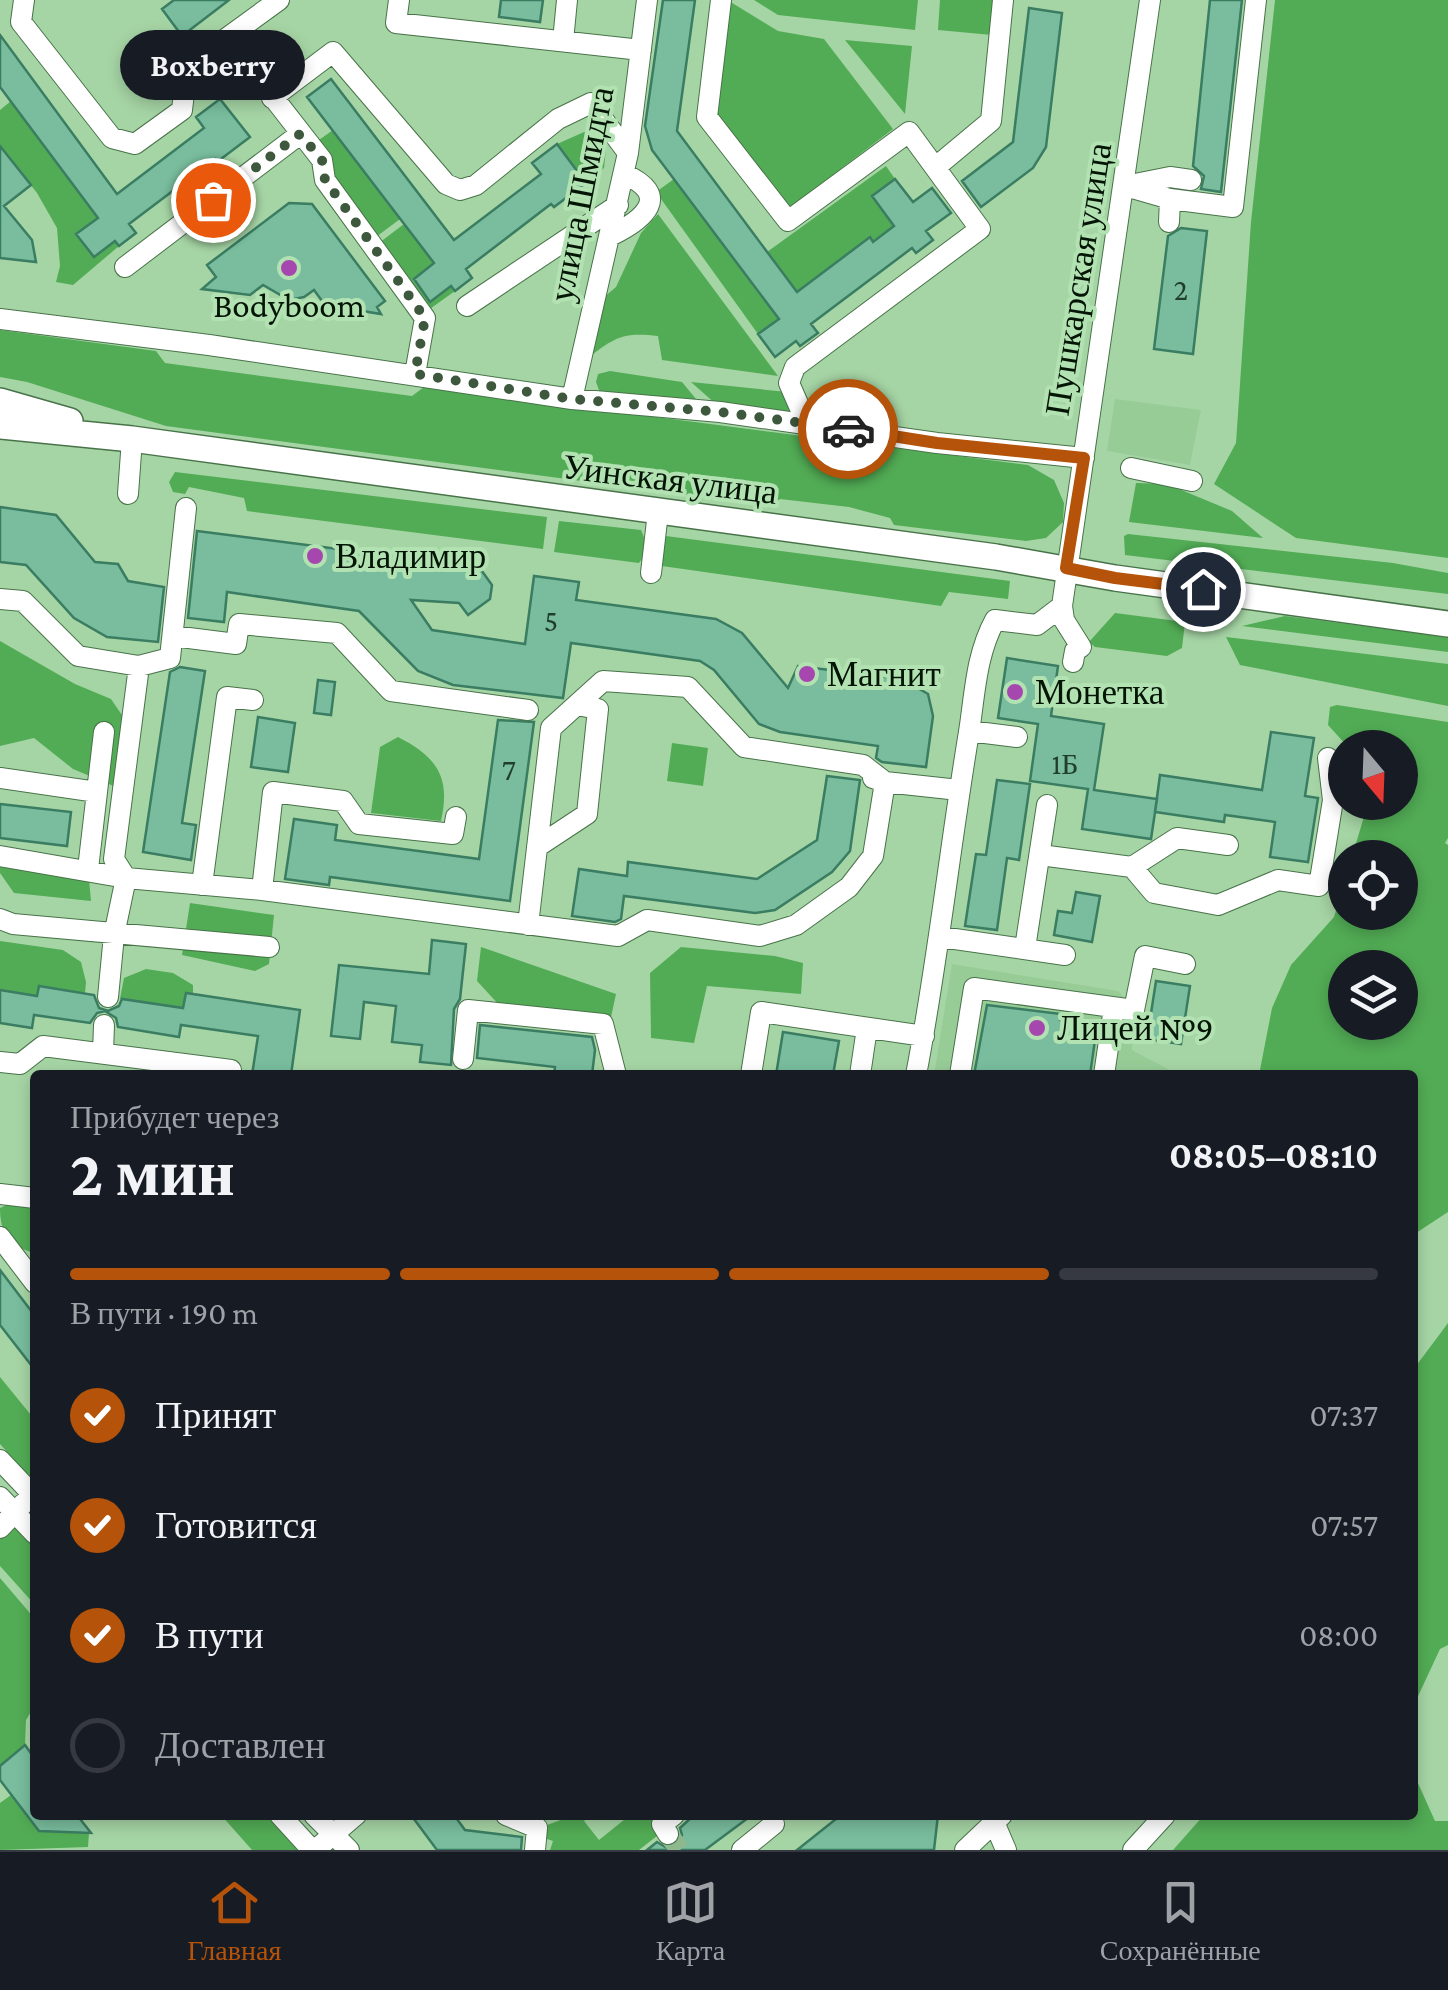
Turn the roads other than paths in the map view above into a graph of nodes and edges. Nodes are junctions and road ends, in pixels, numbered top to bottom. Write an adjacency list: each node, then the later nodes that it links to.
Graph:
1 (24, 0): 10 (street)
2 (279, 0): 10 (street)
3 (399, 0): 11 (street)
4 (568, 0): 11 (street)
5 (647, 0): 12 (street, улица Шмидта)
6 (721, 0): 16 (street)
7 (1003, 0): 16 (street)
8 (1150, 0): 18 (street, Пушкарская улица)
9 (1256, 0): 19 (street)
10 (227, 38): 13 (street)
11 (563, 41): 12 (street)
12 (641, 50): 15 (street, улица Шмидта)
13 (272, 98): 14 (street); 15 (street)
14 (300, 134): 23 (street); 26 (street)
15 (626, 164): 20 (street, улица Шмидта); 22 (street)
16 (937, 166): 29 (street)
17 (1191, 180): 18 (street)
18 (1125, 186): 19 (street); 32 (street, Пушкарская улица)
19 (1170, 200): 21 (street)
20 (618, 205): 22 (street, улица Шмидта); 24 (street)
21 (1169, 222)
22 (612, 234): 27 (street, улица Шмидта)
23 (125, 267)
24 (467, 306)
25 (0, 319): 26 (street)
26 (415, 374): 27 (street)
27 (572, 399): 29 (street)
28 (0, 401): 31 (main road)
29 (806, 422): 32 (street)
30 (0, 426): 31 (main road, Уинская улица)
31 (132, 440): 35 (street); 37 (main road, Уинская улица)
32 (1084, 458): 38 (street, Пушкарская улица)
33 (1131, 468): 34 (street)
34 (1192, 481)
35 (128, 494)
36 (186, 508): 43 (street)
37 (658, 512): 38 (main road, Уинская улица); 39 (street)
38 (1066, 568): 41 (street, Пушкарская улица); 42 (main road, Уинская улица)
39 (651, 573)
40 (0, 598): 45 (street)
41 (1062, 606): 44 (street); 49 (street)
42 (1448, 624)
43 (173, 636): 45 (street); 48 (street)
44 (1072, 662)
45 (139, 666): 66 (street)
46 (253, 700): 67 (street)
47 (576, 705): 54 (street); 61 (street); 61 (street)
48 (528, 710)
49 (969, 731): 51 (street); 55 (street)
50 (104, 732): 56 (street)
51 (1017, 737)
52 (816, 768): 54 (street)
53 (0, 778): 56 (street)
54 (885, 782): 55 (street); 70 (street)
55 (959, 790): 72 (street)
56 (97, 792): 65 (street)
57 (1046, 804): 62 (street)
58 (456, 817): 68 (street)
59 (1331, 820): 64 (street)
60 (1228, 846): 64 (street)
61 (537, 848): 70 (street)
62 (1040, 855): 64 (street); 74 (street)
63 (0, 856): 65 (street)
64 (1132, 867)
65 (88, 868): 66 (street)
66 (126, 878): 67 (street); 71 (street)
67 (202, 884): 68 (street)
68 (262, 890): 70 (street)
69 (0, 918): 71 (street)
70 (528, 925)
71 (114, 935): 73 (street); 77 (street)
72 (941, 937): 74 (street); 81 (street)
73 (269, 947)
74 (1025, 948): 75 (street)
75 (1065, 955)
76 (1185, 964): 78 (street)
77 (108, 997)
78 (1114, 1008): 90 (street); 91 (street)
79 (104, 1026): 82 (street)
80 (867, 1028): 81 (street); 87 (street); 88 (street)
81 (924, 1036): 89 (street)
82 (104, 1053): 84 (street); 85 (street)
83 (463, 1059): 86 (street)
84 (0, 1062)
85 (230, 1070)
86 (615, 1070)
87 (752, 1070)
88 (861, 1070)
89 (917, 1070)
90 (961, 1070)
91 (1105, 1070)
92 (0, 1194): 93 (street)
93 (30, 1197)
94 (0, 1237): 95 (street)
95 (30, 1276)
96 (0, 1460): 97 (street)
97 (30, 1492)
98 (7, 1504): 99 (street); 100 (street)
99 (0, 1528)
100 (30, 1529)
101 (285, 1820): 110 (street)
102 (318, 1820): 109 (street)
103 (350, 1820): 109 (street)
104 (518, 1820): 112 (street)
105 (996, 1820): 114 (street)
106 (998, 1820): 115 (street)
107 (1159, 1820): 116 (street)
108 (774, 1824): 113 (street)
109 (332, 1835): 110 (street); 111 (street)
110 (313, 1850)
111 (349, 1850)
112 (534, 1850)
113 (742, 1850)
114 (965, 1850)
115 (1006, 1850)
116 (1132, 1850)

